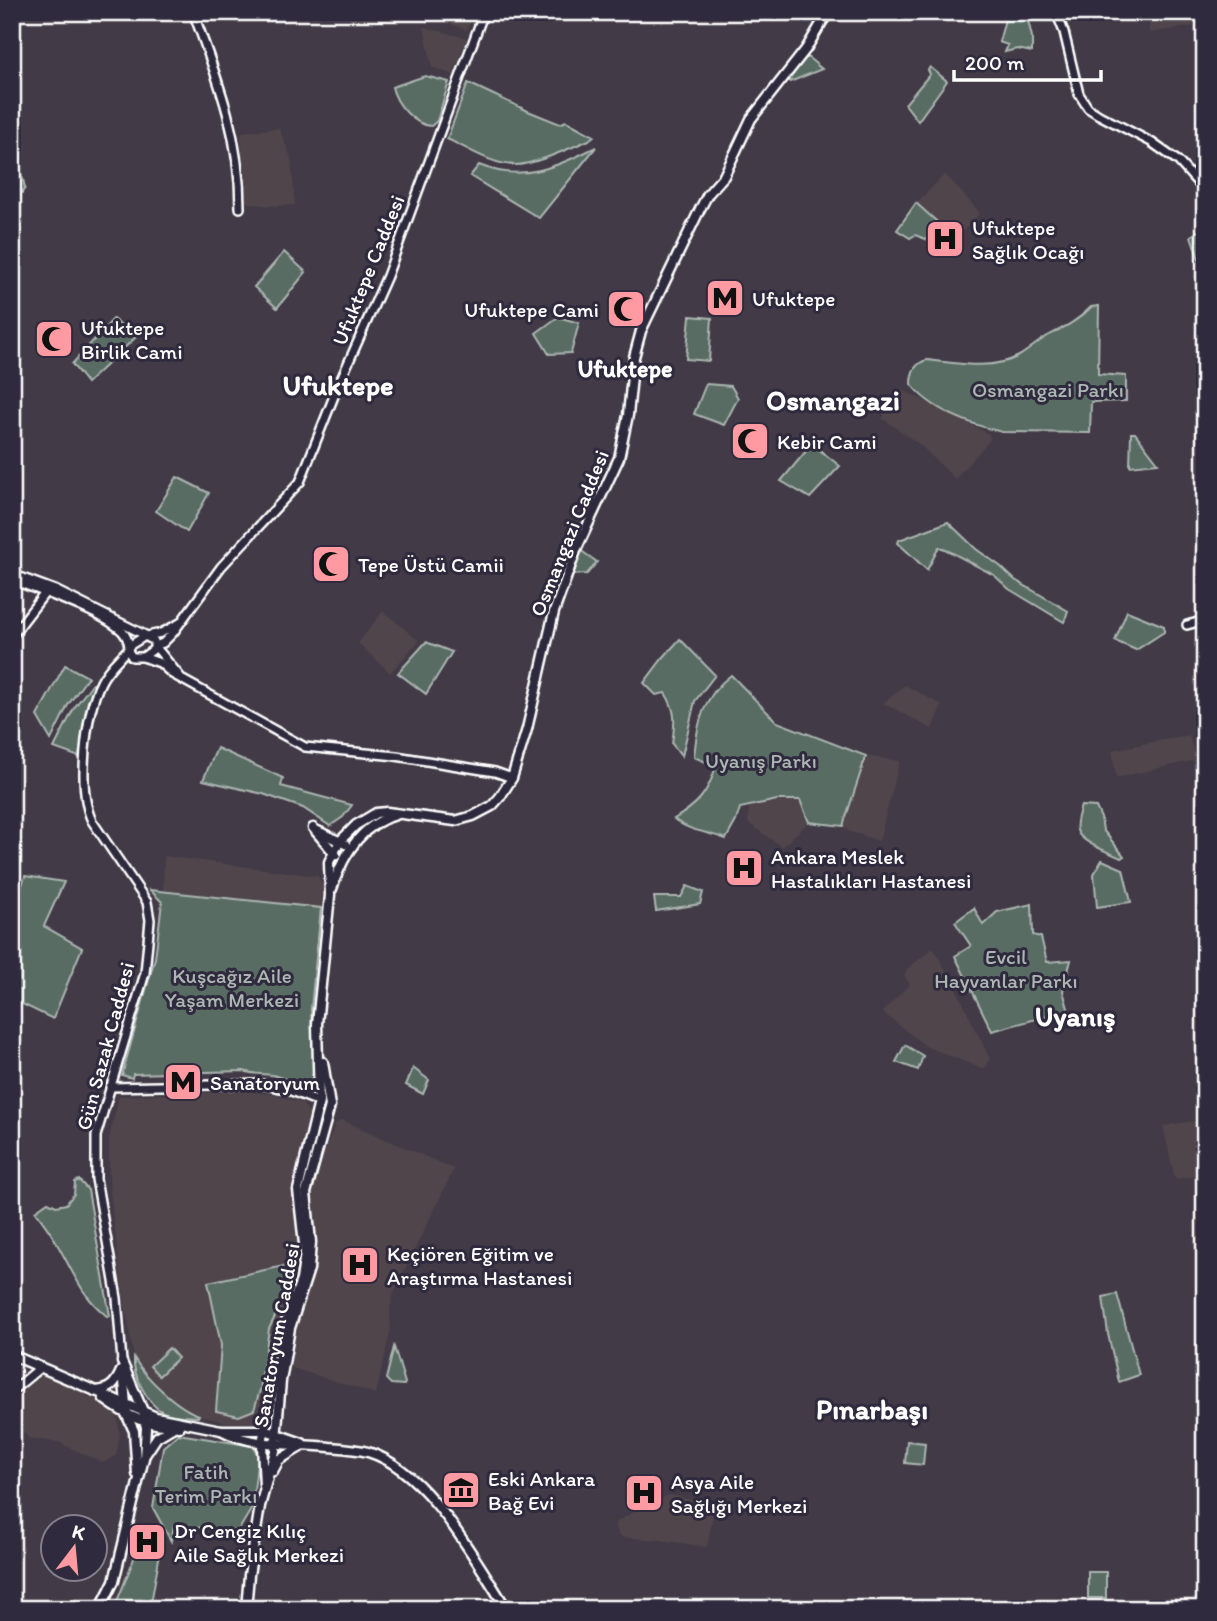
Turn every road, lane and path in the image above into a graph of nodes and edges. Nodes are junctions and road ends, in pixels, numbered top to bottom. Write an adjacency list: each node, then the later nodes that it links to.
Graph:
1 (193, 12): 7 (street)
2 (484, 12): 12 (street, Ufuktepe Caddesi)
3 (814, 12): 5 (street)
4 (1056, 12): 6 (street)
5 (826, 16): 22 (main road, Osmangazi Caddesi)
6 (1205, 191)
7 (240, 208)
8 (12, 574): 10 (street)
9 (12, 580): 10 (street)
10 (50, 591): 14 (street); 15 (street); 17 (street)
11 (1205, 620): 13 (street)
12 (179, 623): 15 (street); 16 (street, Ufuktepe Caddesi)
13 (1187, 625)
14 (12, 636)
15 (146, 636): 16 (street); 17 (street, Gün Sazak Caddesi)
16 (155, 646): 18 (street, Ufuktepe Caddesi); 21 (street)
17 (129, 647): 19 (street); 20 (street, Gün Sazak Caddesi)
18 (143, 657): 19 (street); 21 (street)
19 (134, 658): 20 (street)
20 (105, 675): 30 (street, Gün Sazak Caddesi)
21 (182, 679): 22 (street)
22 (512, 778): 23 (main road, Osmangazi Caddesi)
23 (401, 814): 24 (main road, Sanatoryum Caddesi); 25 (main road, Sanatoryum Caddesi)
24 (340, 841): 25 (main road); 26 (main road, Sanatoryum Caddesi); 26 (main road)
25 (351, 846): 27 (main road, Sanatoryum Caddesi)
26 (334, 852): 27 (main road); 28 (main road, Sanatoryum Caddesi)
27 (341, 861): 28 (main road, Sanatoryum Caddesi)
28 (330, 895): 29 (main road, Sanatoryum Caddesi)
29 (317, 1024): 31 (main road, Sanatoryum Caddesi); 45 (main road, Sanatoryum Caddesi)
30 (110, 1087): 31 (street); 33 (street, Gün Sazak Caddesi)
31 (319, 1102): 44 (main road, Sanatoryum Caddesi)
32 (12, 1355): 34 (main road)
33 (122, 1362): 36 (main road); 37 (main road, Gün Sazak Caddesi); 38 (main road, Gün Sazak Caddesi)
34 (41, 1367): 35 (street); 36 (main road)
35 (12, 1391)
36 (93, 1391): 37 (main road); 39 (main road)
37 (125, 1404): 38 (main road); 39 (main road, Gün Sazak Caddesi)
38 (143, 1411): 40 (main road, Gün Sazak Caddesi); 42 (main road)
39 (127, 1416): 40 (main road); 50 (main road, Gün Sazak Caddesi)
40 (145, 1422): 41 (main road); 49 (main road, Gün Sazak Caddesi)
41 (180, 1427): 42 (main road); 49 (main road)
42 (199, 1427): 43 (main road)
43 (221, 1430): 44 (main road); 46 (main road)
44 (265, 1430): 45 (main road); 46 (main road, Sanatoryum Caddesi)
45 (277, 1433): 47 (main road); 48 (main road, Sanatoryum Caddesi)
46 (262, 1443): 48 (main road); 51 (main road, Sanatoryum Caddesi)
47 (305, 1444): 48 (main road); 51 (main road); 54 (main road)
48 (275, 1446): 51 (main road, Sanatoryum Caddesi)
49 (144, 1458): 50 (main road, Gün Sazak Caddesi)
50 (137, 1481): 52 (main road, Gün Sazak Caddesi)
51 (264, 1486): 53 (main road, Sanatoryum Caddesi)
52 (100, 1609)
53 (246, 1609)
54 (508, 1609)

